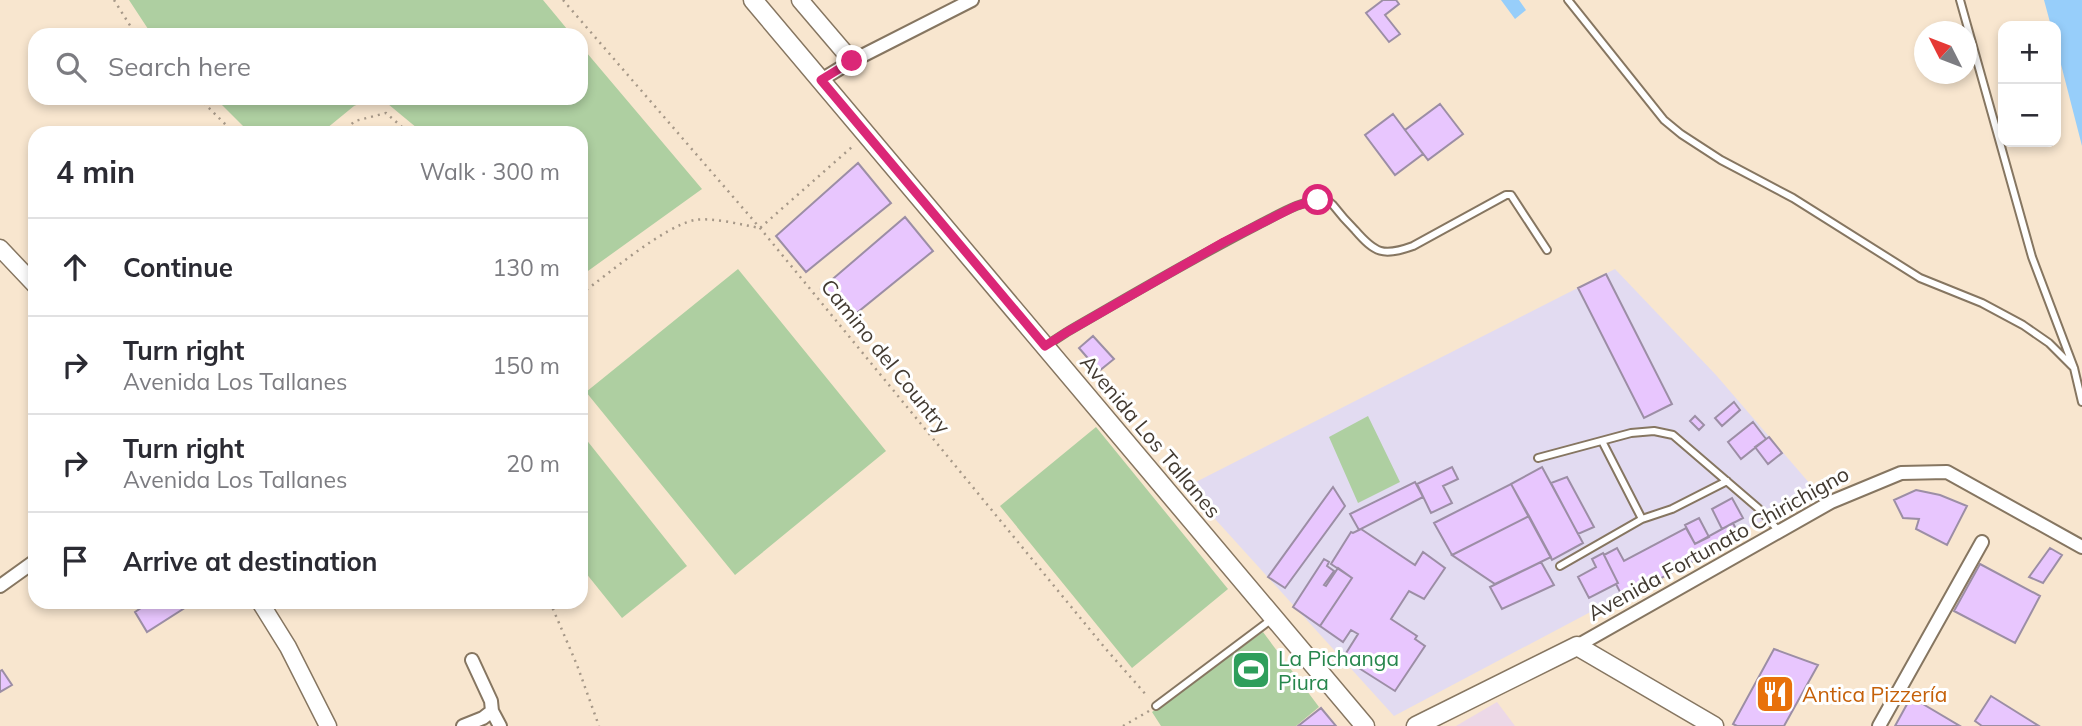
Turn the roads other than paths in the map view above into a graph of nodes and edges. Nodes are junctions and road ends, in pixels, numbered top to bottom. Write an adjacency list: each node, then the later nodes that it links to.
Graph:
1 (753, 0): 7 (main road, Avenida Los Tallanes)
2 (800, 0): 6 (street)
3 (972, 0): 6 (street)
4 (1568, 0): 12 (lane)
5 (1960, 0): 12 (lane)
6 (852, 61): 7 (street)
7 (821, 80): 11 (main road, Avenida Los Tallanes)
8 (0, 248): 10 (street)
9 (1546, 250): 11 (lane)
10 (28, 278)
11 (1045, 346): 25 (main road, Avenida Los Tallanes)
12 (2074, 368): 13 (lane)
13 (2082, 402)
14 (1602, 441): 15 (lane); 16 (lane); 17 (lane)
15 (1538, 458)
16 (1727, 481): 17 (lane); 18 (lane)
17 (1642, 519): 22 (lane)
18 (1779, 532): 20 (street, Avenida Fortunato Chirichigno); 26 (street, Avenida Fortunato Chirichigno)
19 (1982, 542): 36 (street)
20 (2082, 547)
21 (28, 566): 23 (street)
22 (1560, 566)
23 (0, 586)
24 (264, 609): 30 (street)
25 (1274, 618): 28 (lane); 33 (main road, Avenida Los Tallanes)
26 (1577, 646): 34 (main road, Avenida Fortunato Chirichigno); 35 (main road)
27 (472, 660): 29 (street)
28 (1156, 706)
29 (492, 710): 31 (street); 32 (street)
30 (328, 726)
31 (463, 726)
32 (500, 726)
33 (1365, 726)
34 (1416, 726)
35 (1713, 726)
36 (1879, 726)

